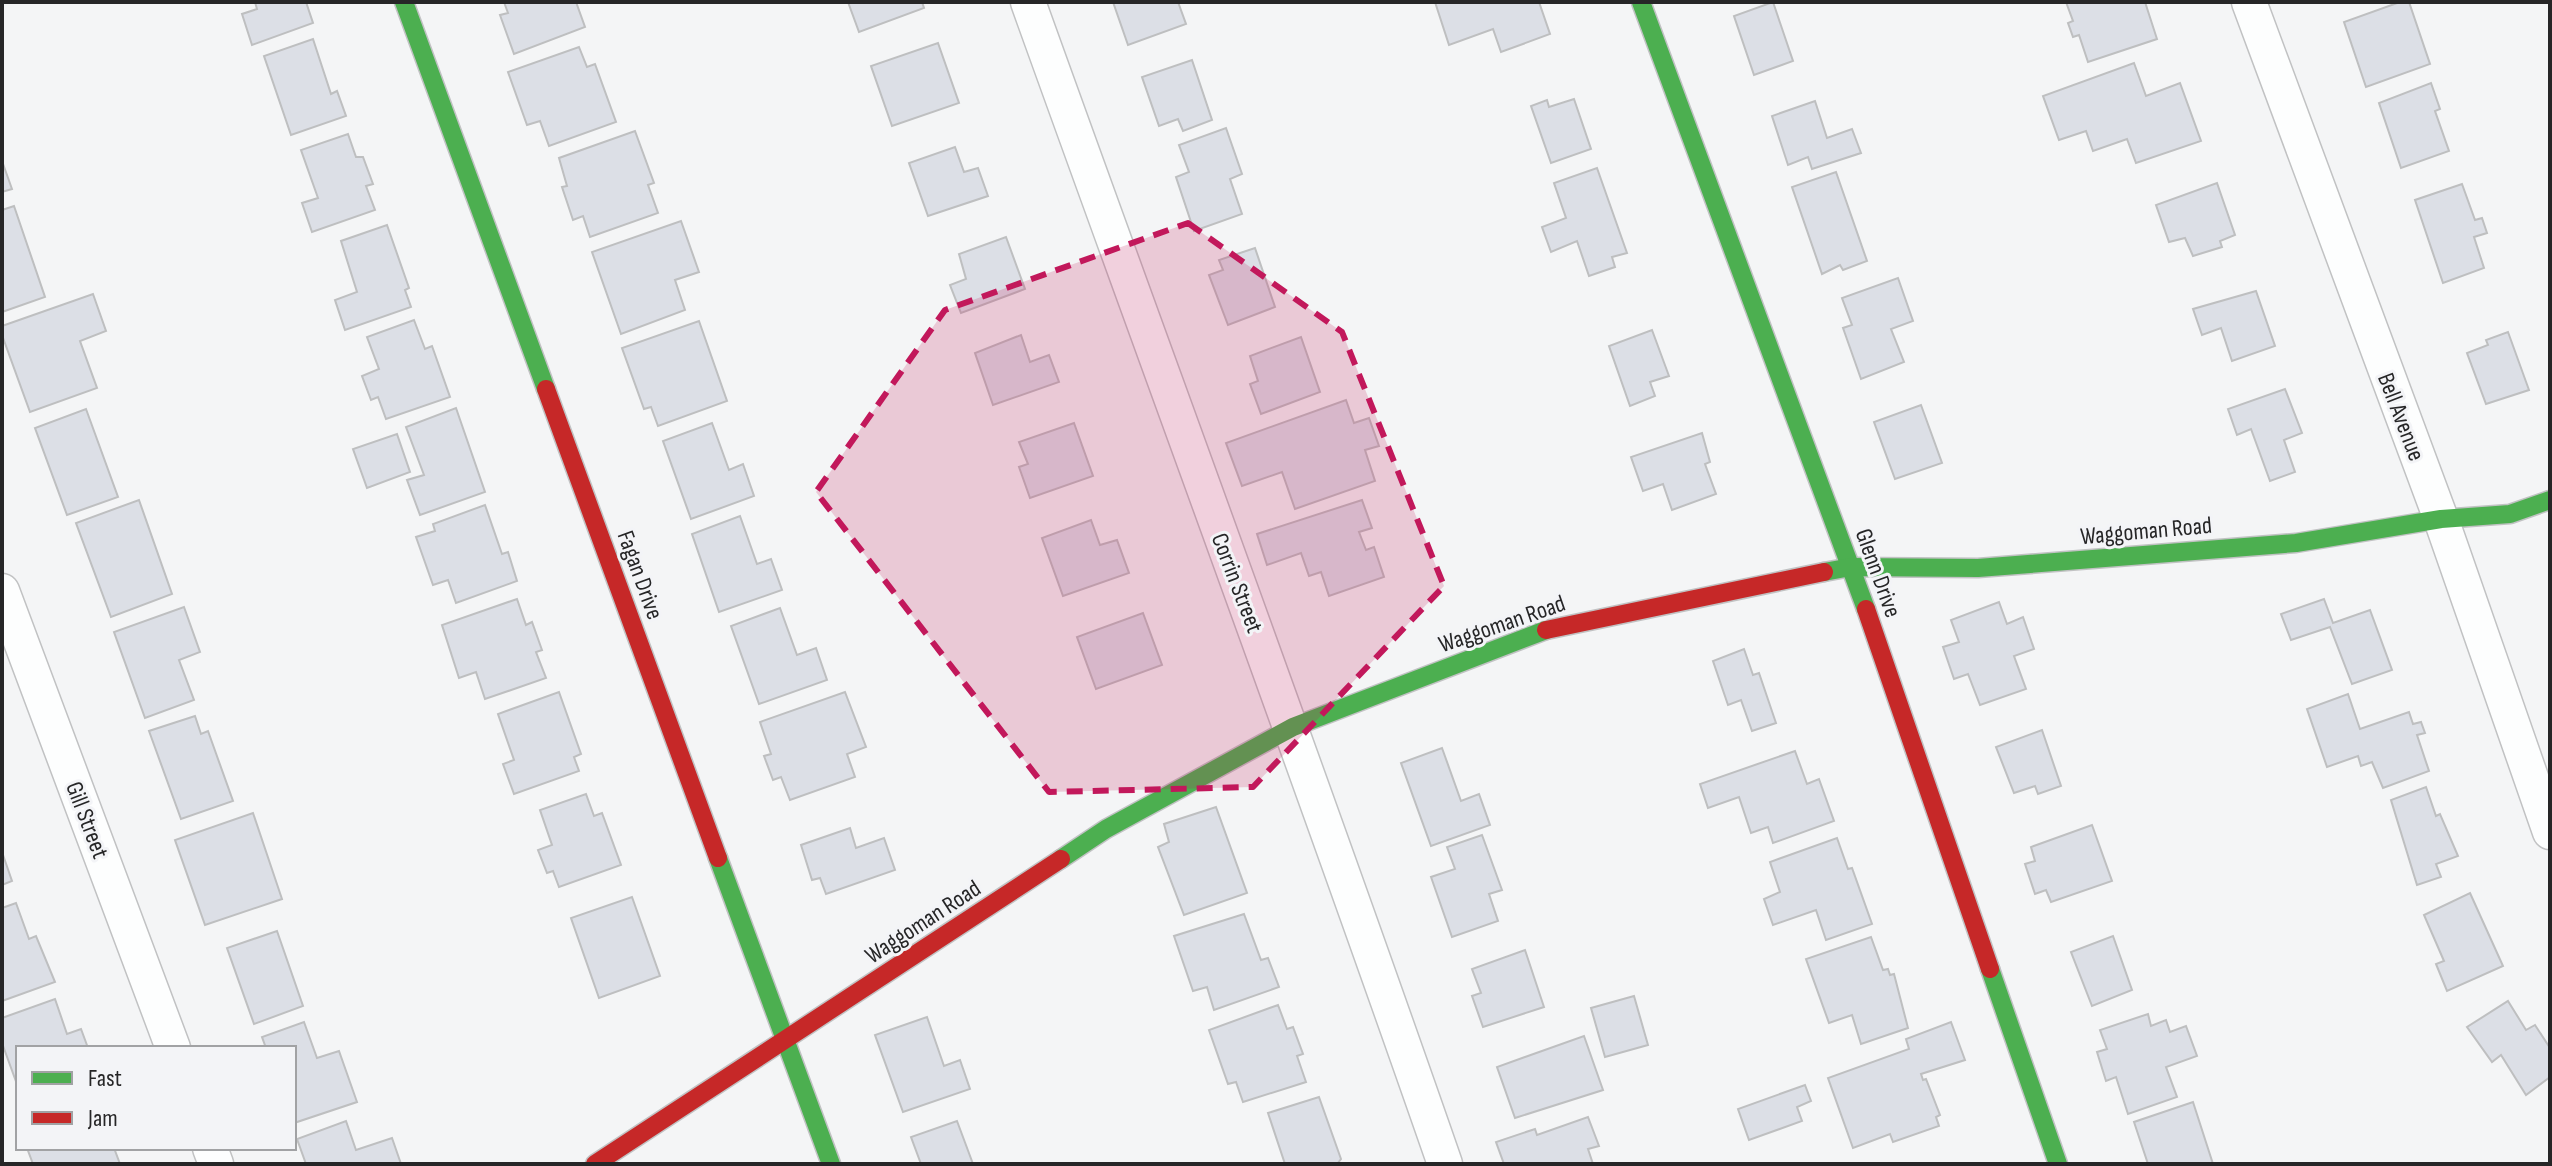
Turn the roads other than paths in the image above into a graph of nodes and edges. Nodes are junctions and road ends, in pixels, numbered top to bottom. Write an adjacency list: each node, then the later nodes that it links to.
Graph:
1 (404, 2): 11 (street, Fagan Drive)
2 (1028, 2): 9 (street, Corrin Street)
3 (1641, 2): 7 (street, Glenn Drive)
4 (2249, 2): 6 (street, Bell Avenue)
5 (2550, 500): 6 (street, Waggoman Road)
6 (2441, 519): 7 (street, Waggoman Road); 10 (street, Bell Avenue)
7 (1851, 567): 9 (street, Waggoman Road); 16 (street, Glenn Drive)
8 (2, 591): 12 (street, Gill Street)
9 (1293, 727): 11 (street, Waggoman Road); 15 (street, Corrin Street)
10 (2550, 832)
11 (786, 1041): 13 (street, Waggoman Road); 14 (street, Fagan Drive)
12 (172, 1046)
13 (595, 1164)
14 (831, 1164)
15 (1445, 1164)
16 (2058, 1164)

